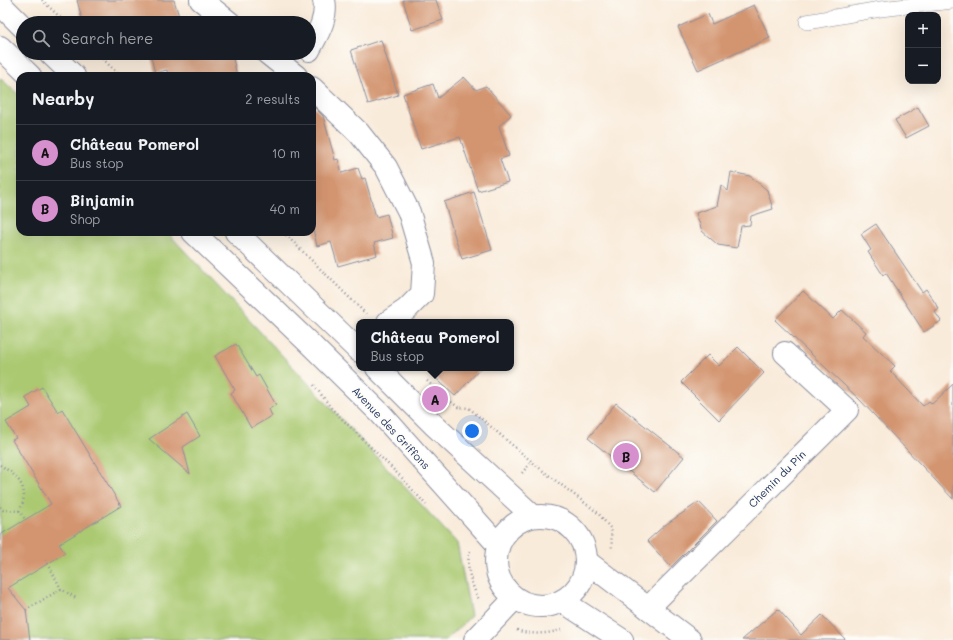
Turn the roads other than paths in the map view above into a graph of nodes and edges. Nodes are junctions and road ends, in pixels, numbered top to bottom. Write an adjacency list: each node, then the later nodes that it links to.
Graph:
1 (201, 0): 5 (street)
2 (324, 0): 8 (street)
3 (953, 1): 7 (lane)
4 (0, 4): 6 (street)
5 (221, 16)
6 (16, 19)
7 (807, 22)
8 (316, 37)
9 (0, 47): 13 (street)
10 (57, 60): 14 (street)
11 (276, 60): 15 (street)
12 (305, 60): 16 (street)
13 (26, 72)
14 (70, 72)
15 (291, 72)
16 (303, 72)
17 (316, 94): 20 (street)
18 (197, 236): 25 (street, Avenue des Griffons)
19 (240, 236): 21 (street)
20 (392, 319)
21 (356, 345)
22 (785, 352): 31 (street, Chemin du Pin)
23 (380, 371): 24 (street)
24 (435, 426): 25 (street); 26 (street)
25 (410, 447): 27 (street, Avenue des Griffons)
26 (533, 516): 27 (street); 28 (street)
27 (498, 545): 29 (street)
28 (586, 561): 30 (street); 31 (street)
29 (515, 598): 30 (street); 32 (street)
30 (562, 601): 33 (street)
31 (648, 608): 34 (street)
32 (475, 640)
33 (622, 640)
34 (690, 640)

